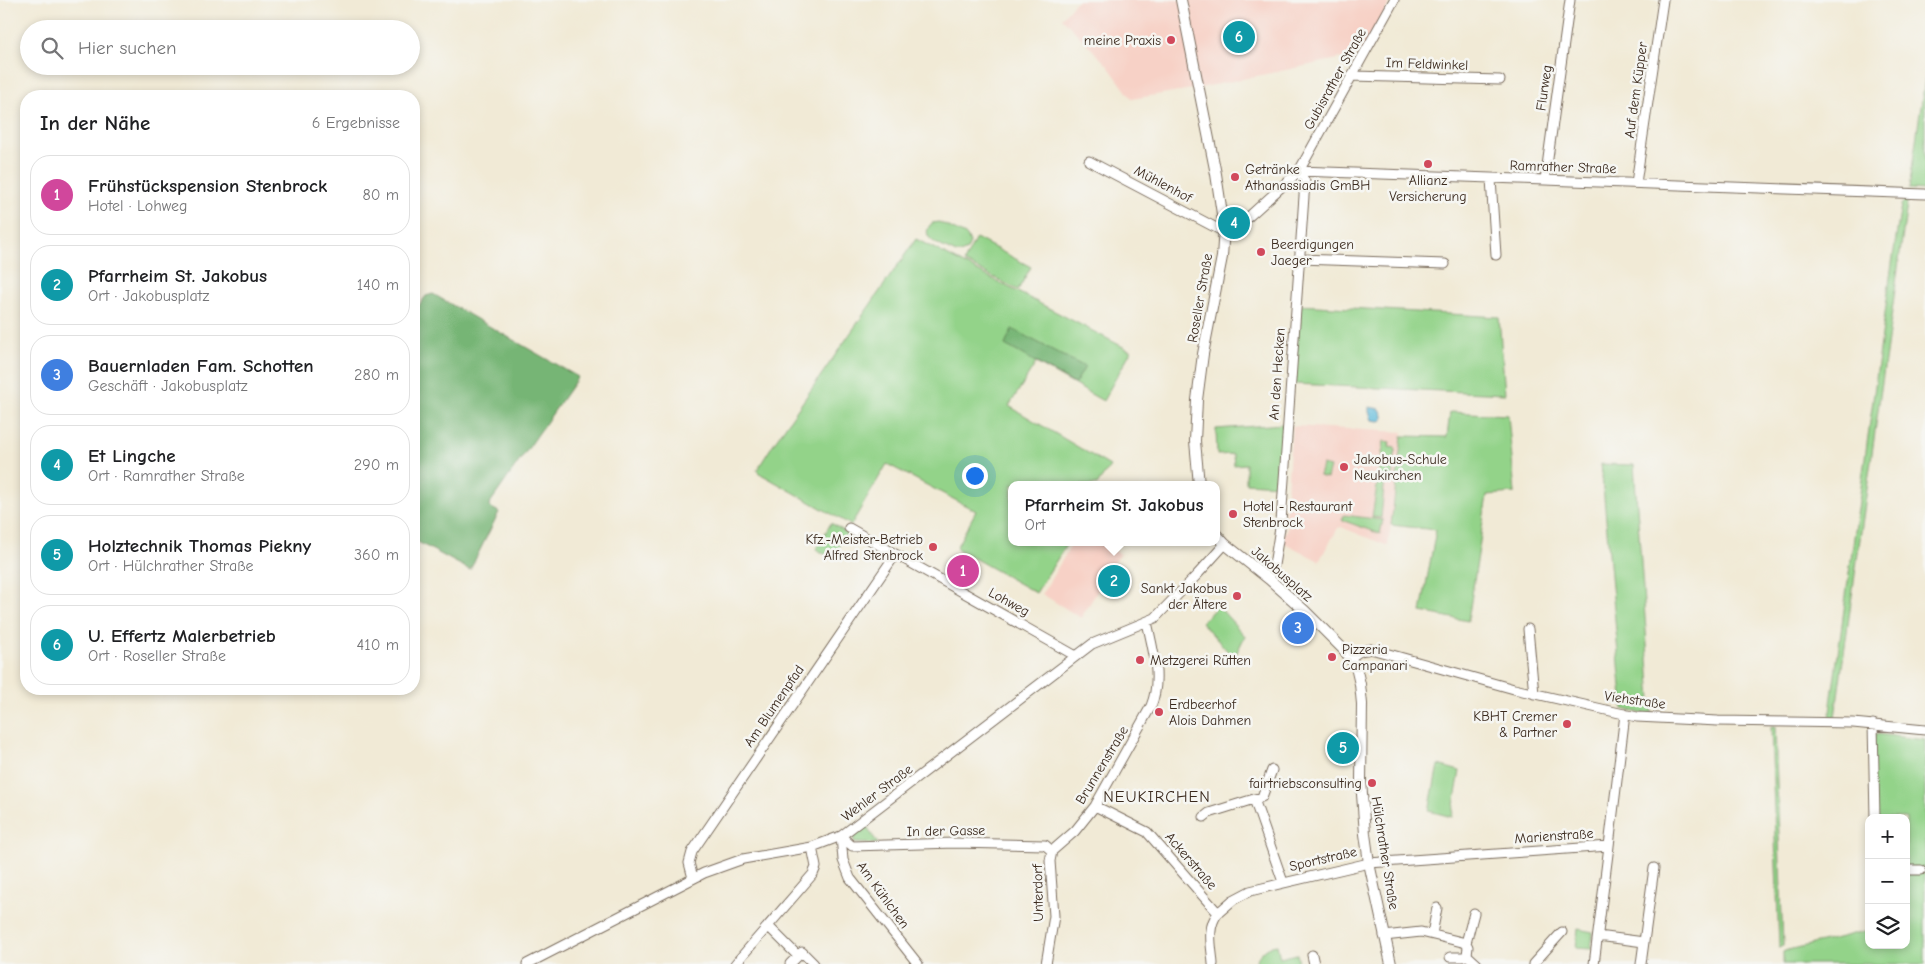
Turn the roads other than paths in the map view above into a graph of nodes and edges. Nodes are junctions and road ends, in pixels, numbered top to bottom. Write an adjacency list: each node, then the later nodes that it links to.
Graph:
1 (1181, 0): 13 (street, Roseller Straße)
2 (1394, 0): 5 (street, Gubisrather Straße)
3 (1570, 0): 10 (street, Flurweg)
4 (1663, 0): 11 (street, Auf dem Küpper)
5 (1352, 76): 6 (street, Im Feldwinkel); 8 (street, Gubisrather Straße)
6 (1500, 80)
7 (1089, 161): 13 (street, Mühlenhof)
8 (1300, 171): 9 (street, Ramrather Straße); 13 (street); 15 (street, An den Hecken)
9 (1490, 179): 10 (street, Ramrather Straße); 14 (street)
10 (1545, 180): 11 (street, Ramrather Straße)
11 (1636, 184): 12 (street, Ramrather Straße)
12 (1925, 194)
13 (1224, 232): 17 (street, Roseller Straße)
14 (1496, 255)
15 (1300, 259): 16 (street); 22 (street, An den Hecken)
16 (1445, 264)
17 (1199, 481)
18 (849, 528): 21 (street, Lohweg)
19 (1220, 538): 20 (street)
20 (1225, 544): 22 (street, Jakobusplatz); 23 (street)
21 (895, 555): 25 (street, Lohweg); 44 (street, Am Blumenpfad)
22 (1269, 579): 26 (street, Jakobusplatz)
23 (1148, 622): 25 (street, Wehler Straße); 33 (street, Brunnenstraße)
24 (1528, 629): 27 (street)
25 (1076, 656): 36 (street, Wehler Straße)
26 (1350, 658): 27 (street, Viehstraße); 40 (street, Hülchrather Straße)
27 (1534, 694): 28 (street, Viehstraße)
28 (1625, 714): 29 (street, Viehstraße); 38 (street, Marienstraße)
29 (1873, 724): 30 (street, Viehstraße); 34 (street)
30 (1925, 730)
31 (1272, 770): 32 (street)
32 (1254, 799): 35 (street); 45 (street, Sportstraße)
33 (1095, 806): 39 (street, Brunnenstraße); 47 (street, Ackerstraße)
34 (1875, 814)
35 (1204, 817)
36 (841, 836): 37 (street, Wehler Straße); 39 (street, In der Gasse); 63 (street, Am Kühlchen)
37 (812, 846): 44 (street, Wehler Straße); 49 (street)
38 (1609, 846): 40 (street, Marienstraße); 53 (street)
39 (1052, 851): 64 (street, Unterdorf)
40 (1370, 863): 45 (street, Sportstraße); 52 (street, Hülchrather Straße)
41 (1654, 868): 54 (street)
42 (1910, 870): 43 (street)
43 (1921, 870)
44 (693, 878): 59 (street, Wehler Straße)
45 (1283, 882): 47 (street, Sportstraße)
46 (1437, 908): 51 (street)
47 (1218, 913): 65 (street)
48 (1474, 913): 55 (street)
49 (768, 926): 57 (street); 60 (street)
50 (1562, 932): 68 (street)
51 (1432, 934): 52 (street); 55 (street)
52 (1384, 936): 66 (street, Hülchrather Straße)
53 (1598, 936): 54 (street); 69 (street)
54 (1644, 942): 70 (street)
55 (1466, 943): 56 (street)
56 (1467, 955): 58 (street); 67 (street)
57 (798, 956): 61 (street); 62 (street)
58 (1450, 957)
59 (527, 964)
60 (735, 964)
61 (790, 964)
62 (814, 964)
63 (918, 964)
64 (1046, 964)
65 (1213, 964)
66 (1391, 964)
67 (1476, 964)
68 (1533, 964)
69 (1594, 964)
70 (1641, 964)

